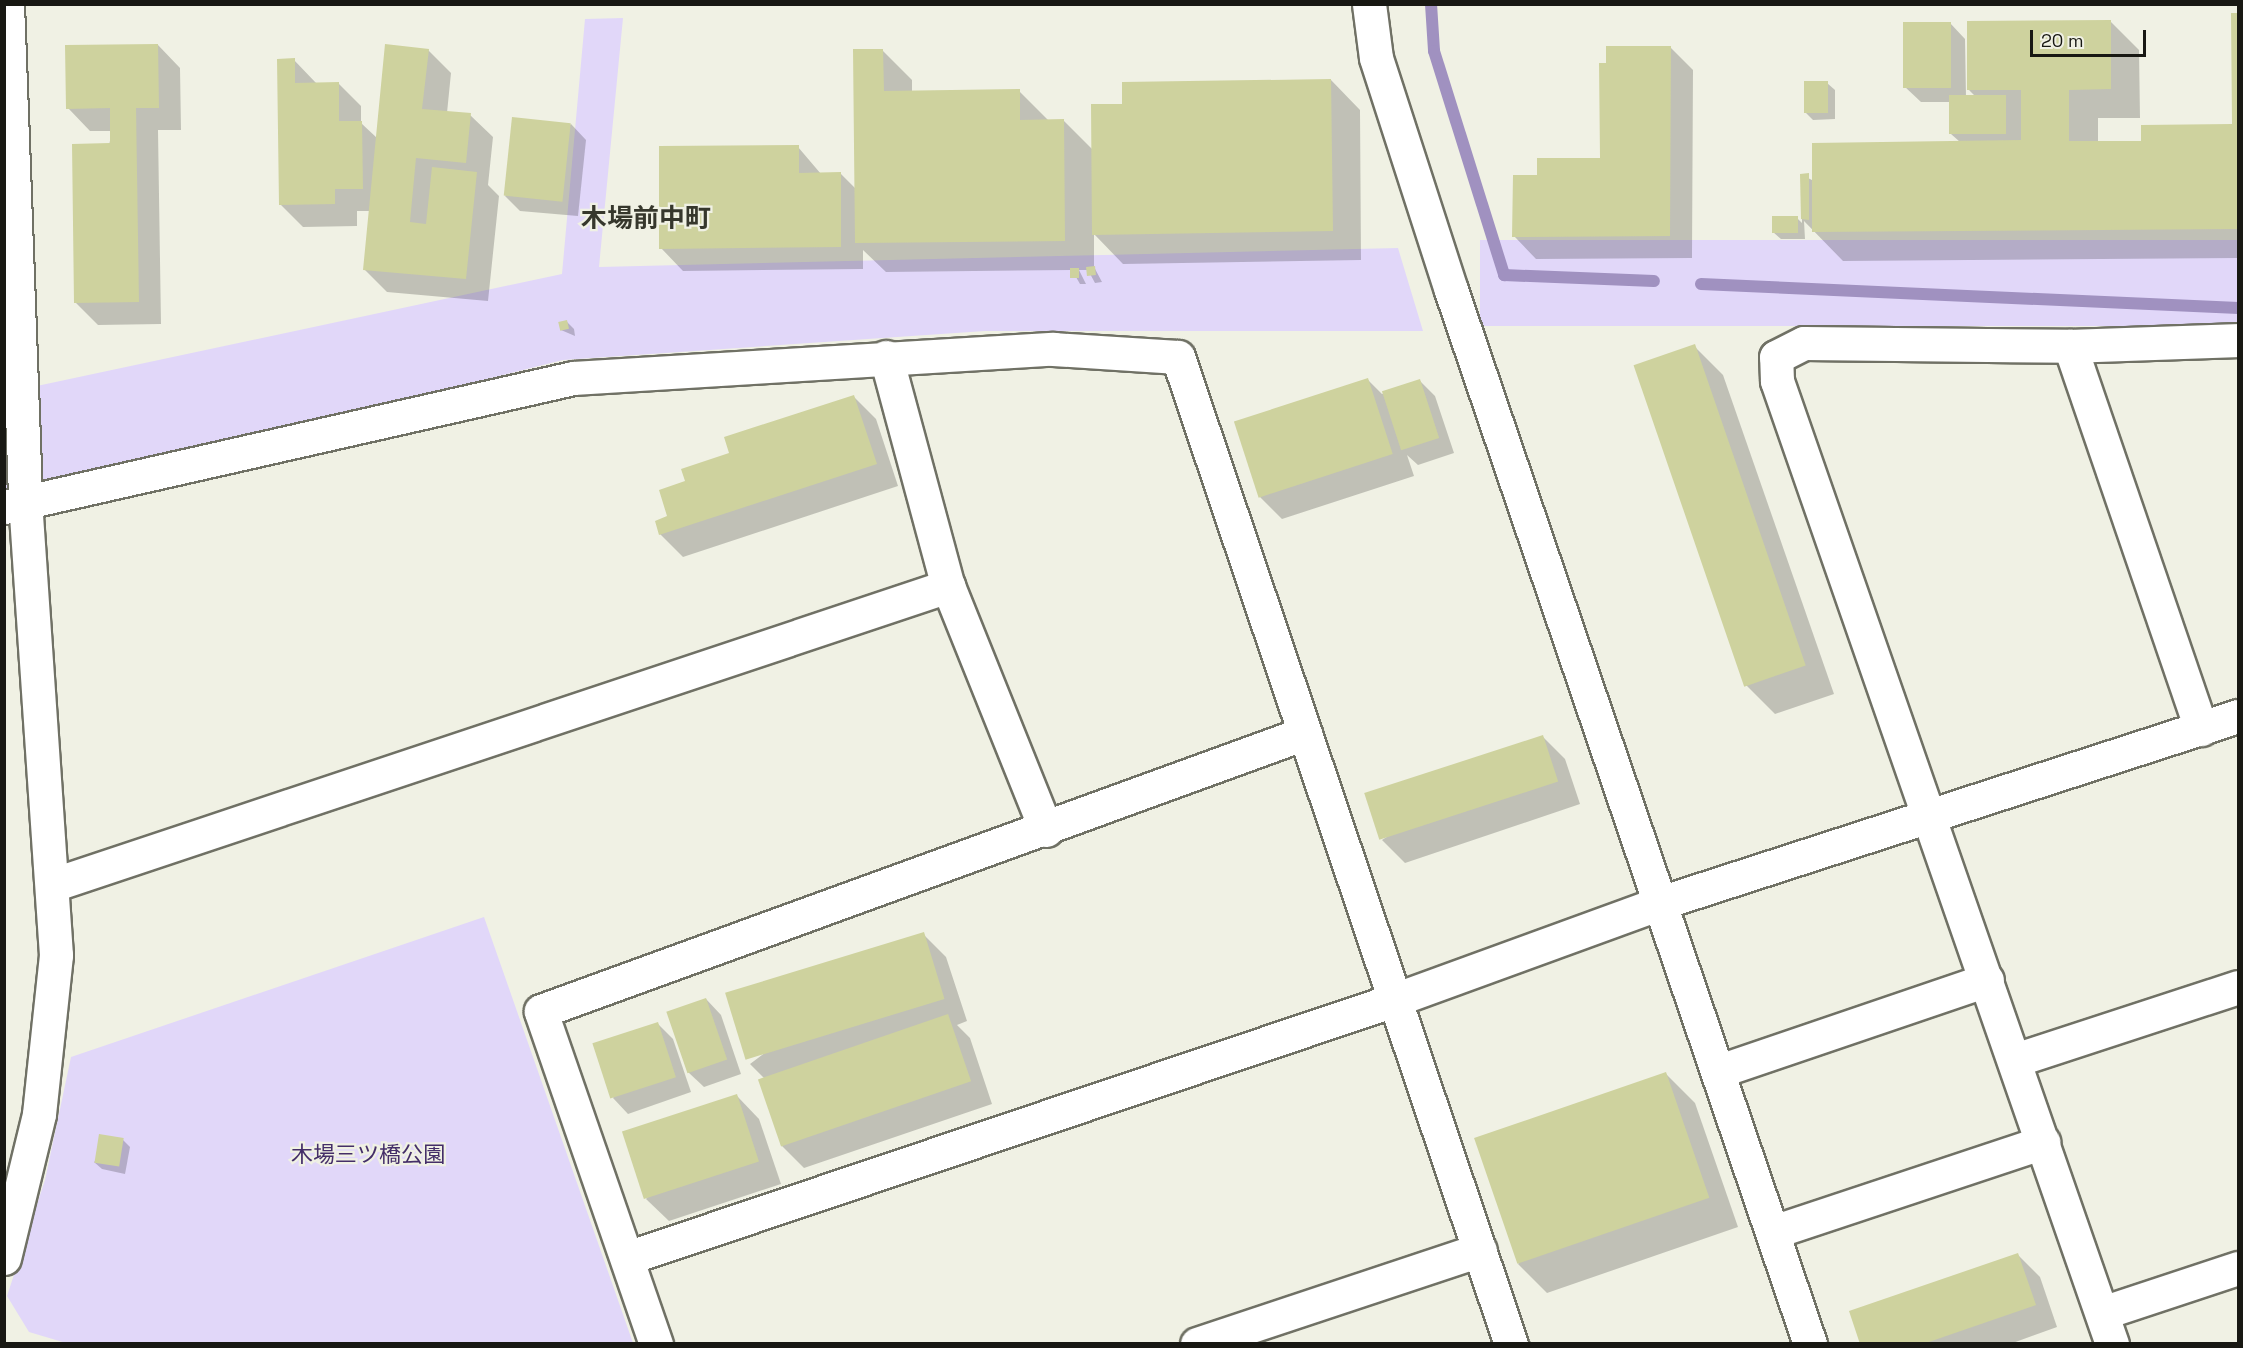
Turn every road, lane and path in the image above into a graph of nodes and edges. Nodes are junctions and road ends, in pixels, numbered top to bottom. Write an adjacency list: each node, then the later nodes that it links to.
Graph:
1 (6, 4): 6 (street)
2 (1369, 4): 14 (street)
3 (2238, 340): 4 (street)
4 (2070, 346): 9 (street); 11 (street)
5 (886, 357): 6 (street); 7 (street); 10 (street)
6 (15, 504): 13 (street)
7 (948, 586): 12 (street); 13 (street)
8 (2238, 716): 9 (street)
9 (2201, 729): 11 (street)
10 (1305, 733): 12 (street); 17 (street)
11 (1931, 820): 14 (street); 15 (street)
12 (1046, 830): 24 (street)
13 (52, 885): 23 (street)
14 (1663, 902): 17 (street); 19 (street)
15 (1986, 980): 18 (street); 19 (street)
16 (2238, 987): 18 (street)
17 (1391, 1001): 22 (street); 24 (street)
18 (2014, 1060): 20 (street)
19 (1719, 1071): 21 (street)
20 (2043, 1142): 21 (street); 26 (street)
21 (1773, 1233): 30 (street)
22 (1479, 1250): 28 (street); 29 (street)
23 (4, 1258)
24 (627, 1258): 27 (street)
25 (2238, 1268): 26 (street)
26 (2102, 1312): 31 (street)
27 (656, 1344)
28 (1197, 1344)
29 (1511, 1344)
30 (1810, 1344)
31 (2112, 1344)

